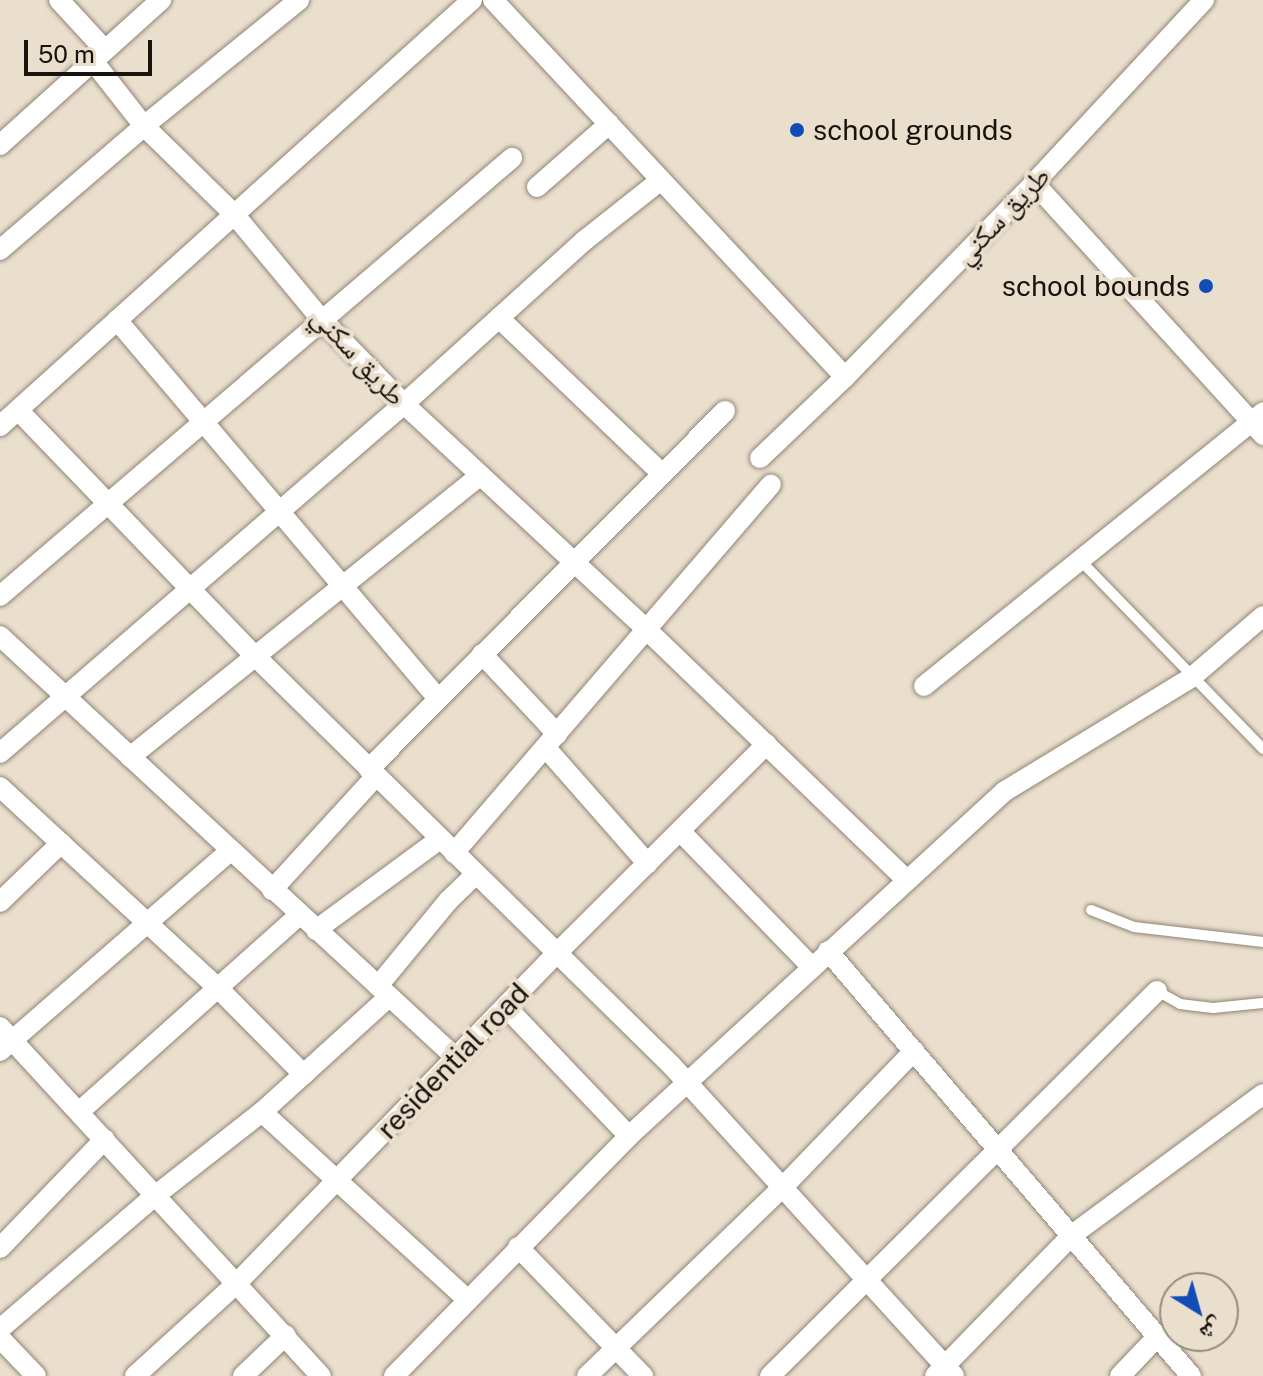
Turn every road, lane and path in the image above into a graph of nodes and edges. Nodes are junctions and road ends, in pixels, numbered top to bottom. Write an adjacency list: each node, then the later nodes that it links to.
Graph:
1 (59, 0): 7 (street, طريق سكني)
2 (161, 0): 7 (street)
3 (299, 0): 9 (street)
4 (472, 0): 15 (street)
5 (493, 0): 8 (street)
6 (1204, 0): 13 (street, طريق سكني)
7 (99, 56): 9 (street, طريق سكني); 10 (street)
8 (609, 124): 12 (street); 14 (street)
9 (144, 126): 15 (street, طريق سكني); 16 (street)
10 (0, 145)
11 (512, 158): 18 (street)
12 (661, 180): 17 (street); 20 (street)
13 (1034, 183): 20 (street, طريق سكني); 25 (street)
14 (537, 187)
15 (234, 214): 18 (street, طريق سكني); 19 (street)
16 (0, 250)
17 (499, 318): 21 (street); 28 (street)
18 (321, 319): 21 (street, طريق سكني); 24 (street)
19 (117, 320): 22 (street); 24 (street)
20 (845, 377): 27 (street, طريق سكني)
21 (404, 404): 29 (street, طريق سكني); 32 (street)
22 (18, 410): 26 (street); 31 (street)
23 (725, 411): 28 (street)
24 (206, 422): 31 (street); 32 (street)
25 (1259, 424): 33 (street)
26 (0, 426)
27 (760, 458)
28 (660, 472): 34 (street)
29 (479, 476): 34 (street, طريق سكني); 35 (street)
30 (771, 485): 39 (street)
31 (108, 505): 36 (street); 37 (street)
32 (279, 512): 35 (street); 36 (street)
33 (1081, 561): 43 (lane); 44 (street)
34 (571, 562): 39 (street, طريق سكني); 41 (street)
35 (344, 588): 42 (street); 46 (street)
36 (188, 589): 42 (street); 45 (street)
37 (0, 596)
38 (1263, 616): 43 (street)
39 (647, 630): 47 (street); 48 (street, طريق سكني)
40 (0, 636): 45 (street)
41 (482, 654): 46 (street); 47 (street)
42 (256, 657): 51 (street); 52 (street)
43 (1191, 678): 49 (lane); 60 (street)
44 (924, 686)
45 (65, 695): 50 (street); 51 (street)
46 (438, 698): 52 (street)
47 (551, 741): 56 (street); 58 (street)
48 (767, 744): 54 (street, residential road); 60 (street, طريق سكني)
49 (1263, 749)
50 (0, 753)
51 (130, 757): 57 (street)
52 (372, 773): 56 (street); 61 (street)
53 (0, 787): 55 (street)
54 (680, 831): 58 (street, residential road); 70 (street)
55 (61, 843): 62 (street); 65 (street)
56 (447, 846): 59 (street); 66 (street)
57 (230, 851): 61 (street); 65 (street)
58 (648, 864): 69 (street, residential road)
59 (476, 874): 69 (street); 73 (street)
60 (905, 878): 68 (street)
61 (272, 890): 64 (street)
62 (0, 902)
63 (1091, 910): 67 (lane)
64 (299, 915): 66 (street); 71 (street)
65 (149, 923): 71 (street); 76 (street)
66 (316, 930): 73 (street)
67 (1263, 942)
68 (828, 951): 70 (street); 77 (street)
69 (557, 953): 75 (street, residential road); 80 (street)
70 (812, 967): 80 (street)
71 (218, 988): 79 (street); 82 (street)
72 (1157, 991): 74 (lane); 86 (street)
73 (383, 992): 78 (street); 79 (street)
74 (1263, 1003)
75 (506, 1007): 78 (street, residential road); 84 (street)
76 (4, 1039): 82 (street)
77 (914, 1051): 86 (street); 88 (street)
78 (456, 1058): 87 (street, residential road)
79 (304, 1075): 83 (street)
80 (685, 1082): 84 (street); 88 (street)
81 (1263, 1094): 90 (street)
82 (79, 1112): 85 (street)
83 (262, 1112): 87 (street); 89 (street)
84 (629, 1136): 91 (street)
85 (105, 1139): 89 (street); 92 (street)
86 (998, 1149): 90 (street); 93 (street)
87 (338, 1179): 94 (street, residential road); 95 (street)
88 (783, 1187): 93 (street); 100 (street)
89 (156, 1195): 94 (street); 96 (street)
90 (1072, 1235): 98 (street); 101 (street)
91 (518, 1247): 95 (street); 100 (street)
92 (0, 1248)
93 (867, 1280): 101 (street); 109 (street)
94 (238, 1282): 97 (street); 103 (street, residential road)
95 (468, 1300): 106 (street)
96 (0, 1329)
97 (286, 1335): 104 (street); 105 (street)
98 (1158, 1336): 110 (street); 111 (street)
99 (0, 1338): 102 (street)
100 (615, 1348): 107 (street); 108 (street)
101 (945, 1373)
102 (36, 1376)
103 (135, 1376)
104 (243, 1376)
105 (321, 1376)
106 (394, 1376)
107 (587, 1376)
108 (643, 1376)
109 (770, 1376)
110 (1120, 1376)
111 (1191, 1376)

